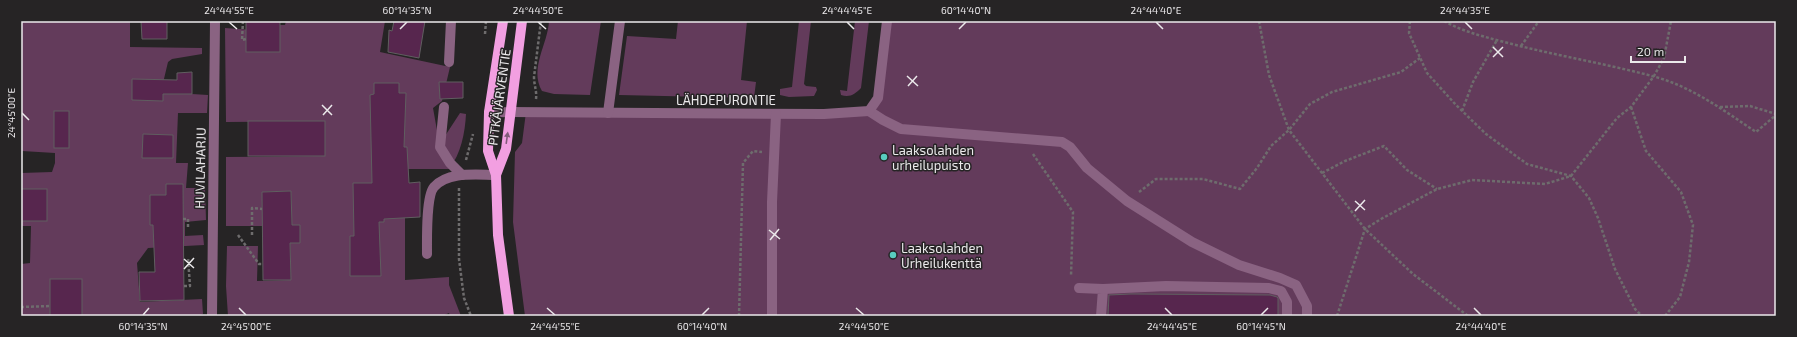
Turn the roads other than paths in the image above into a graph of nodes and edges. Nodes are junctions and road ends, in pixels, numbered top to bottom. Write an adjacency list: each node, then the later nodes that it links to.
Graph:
1 (215, 21): 19 (street, HUVILAHARJU)
2 (451, 21): 7 (street)
3 (503, 21): 10 (main road, PITKÄJÄRVENTIE)
4 (522, 21): 11 (main road, PITKÄJÄRVENTIE)
5 (620, 21): 12 (street)
6 (888, 21): 9 (street)
7 (449, 62)
8 (444, 107): 14 (street)
9 (870, 111): 13 (street, LÄHDEPURONTIE); 24 (street)
10 (489, 112): 11 (street, LÄHDEPURONTIE); 15 (main road, PITKÄJÄRVENTIE)
11 (511, 112): 12 (street, LÄHDEPURONTIE); 15 (main road, PITKÄJÄRVENTIE, one-way to 11)
12 (608, 113): 13 (street, LÄHDEPURONTIE)
13 (776, 114): 21 (street)
14 (462, 175): 15 (street); 16 (street)
15 (496, 175): 20 (main road, PITKÄJÄRVENTIE)
16 (427, 254)
17 (1075, 285): 18 (street)
18 (1103, 289): 22 (street); 23 (street)
19 (212, 316)
20 (508, 316)
21 (772, 316)
22 (1101, 316)
23 (1287, 316)
24 (1307, 316)

